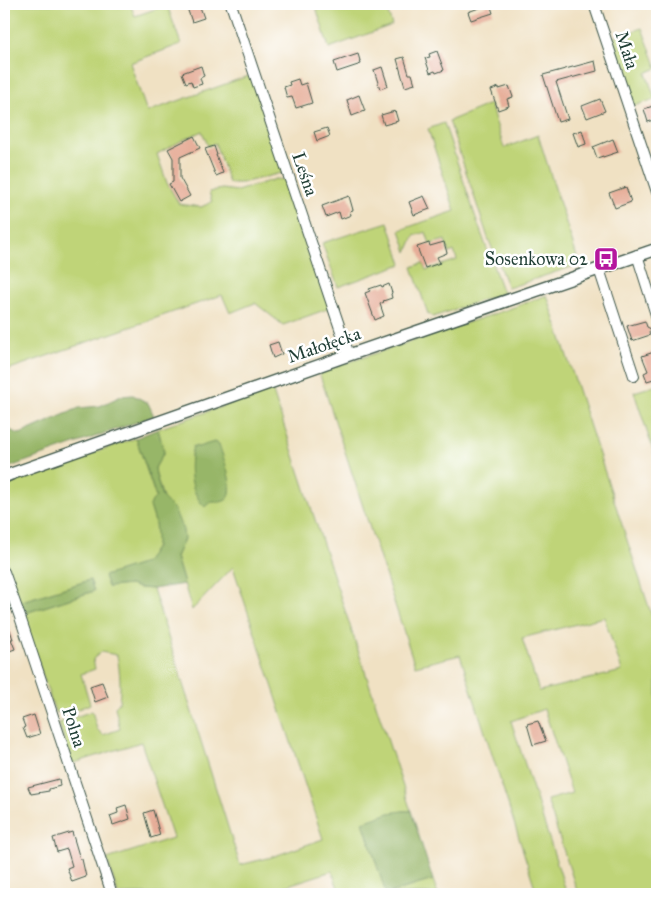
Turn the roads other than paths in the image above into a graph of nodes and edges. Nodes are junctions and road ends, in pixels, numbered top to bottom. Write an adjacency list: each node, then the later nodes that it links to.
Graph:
1 (230, 4): 8 (street, Leśna)
2 (594, 4): 3 (street, Mała)
3 (657, 192)
4 (657, 249): 5 (street, Małołęcka)
5 (638, 255): 6 (street, Małołęcka); 7 (street)
6 (599, 269): 8 (street, Małołęcka); 9 (street)
7 (657, 318)
8 (349, 355): 10 (street, Małołęcka)
9 (634, 376)
10 (4, 477)
11 (4, 572): 12 (street, Polna)
12 (112, 894)

